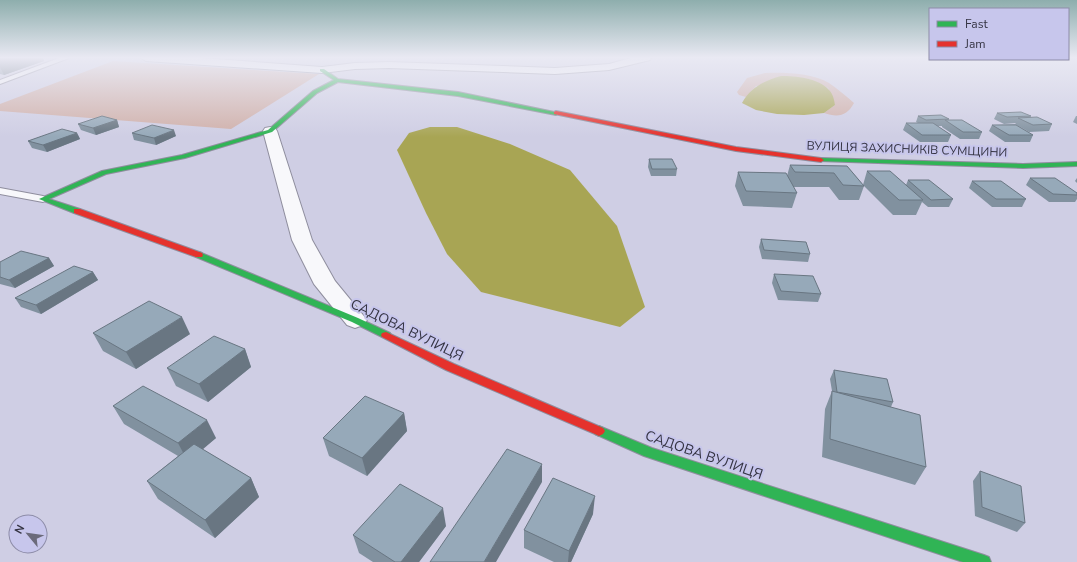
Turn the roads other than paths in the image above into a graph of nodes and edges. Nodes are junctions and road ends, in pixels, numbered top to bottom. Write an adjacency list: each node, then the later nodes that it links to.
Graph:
1 (329, 84): 3 (street)
2 (373, 84): 4 (street, ВУЛИЦЯ ЗАХИСНИКІВ СУМЩИНИ)
3 (270, 131): 6 (street); 7 (street)
4 (1077, 164)
5 (0, 191): 6 (lane)
6 (43, 199): 7 (street, САДОВА ВУЛИЦЯ)
7 (355, 320): 8 (street, САДОВА ВУЛИЦЯ)
8 (984, 562)

